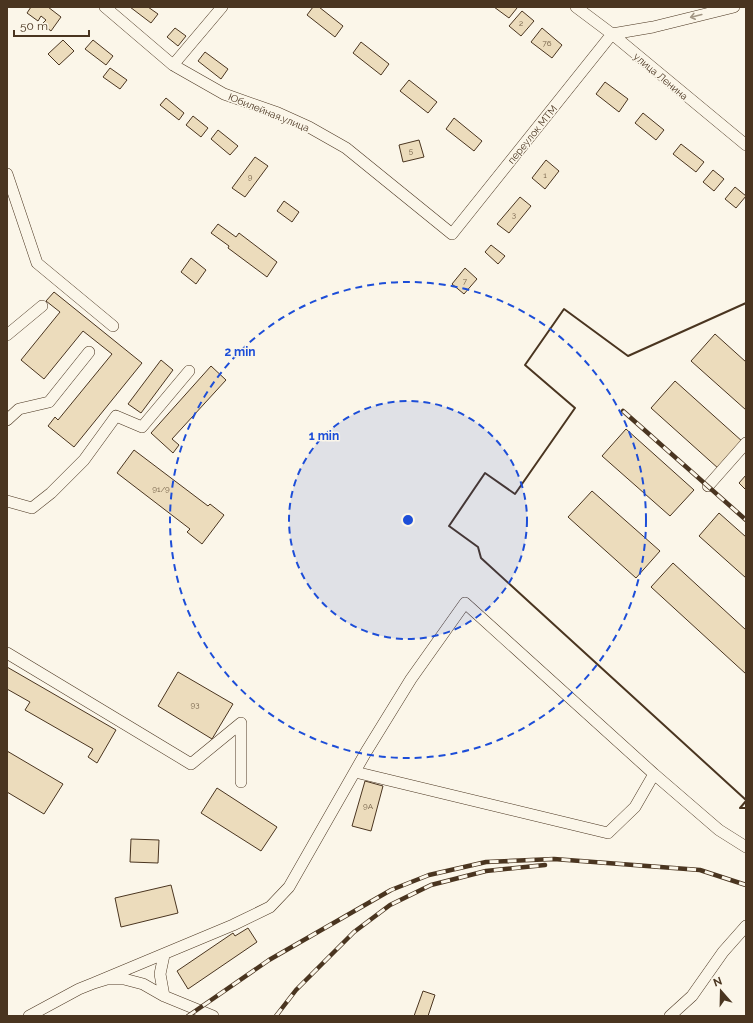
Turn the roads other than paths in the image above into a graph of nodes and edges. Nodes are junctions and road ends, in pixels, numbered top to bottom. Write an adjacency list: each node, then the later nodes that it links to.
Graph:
1 (105, 7): 6 (street, Юбилейная улица)
2 (222, 7): 6 (street)
3 (576, 7): 5 (street, улица Ленина)
4 (734, 7): 5 (street, one-way to 5)
5 (612, 34): 7 (street, улица Ленина); 9 (street, переулок МТМ)
6 (173, 65): 9 (street, Юбилейная улица)
7 (746, 145)
8 (7, 174): 11 (street)
9 (452, 234)
10 (42, 306): 12 (street)
11 (113, 326)
12 (7, 335)
13 (89, 352): 15 (street)
14 (189, 370): 18 (street)
15 (7, 420)
16 (746, 443): 17 (street)
17 (708, 486)
18 (7, 501)
19 (7, 653): 22 (street)
20 (355, 772): 21 (street); 21 (street); 25 (street)
21 (654, 774): 23 (street)
22 (241, 782)
23 (746, 846)
24 (746, 926): 31 (street)
25 (164, 955): 26 (street); 27 (street)
26 (94, 983): 27 (street); 29 (street)
27 (164, 996): 28 (street)
28 (196, 1013): 30 (street)
29 (29, 1016)
30 (213, 1016)
31 (670, 1016)

